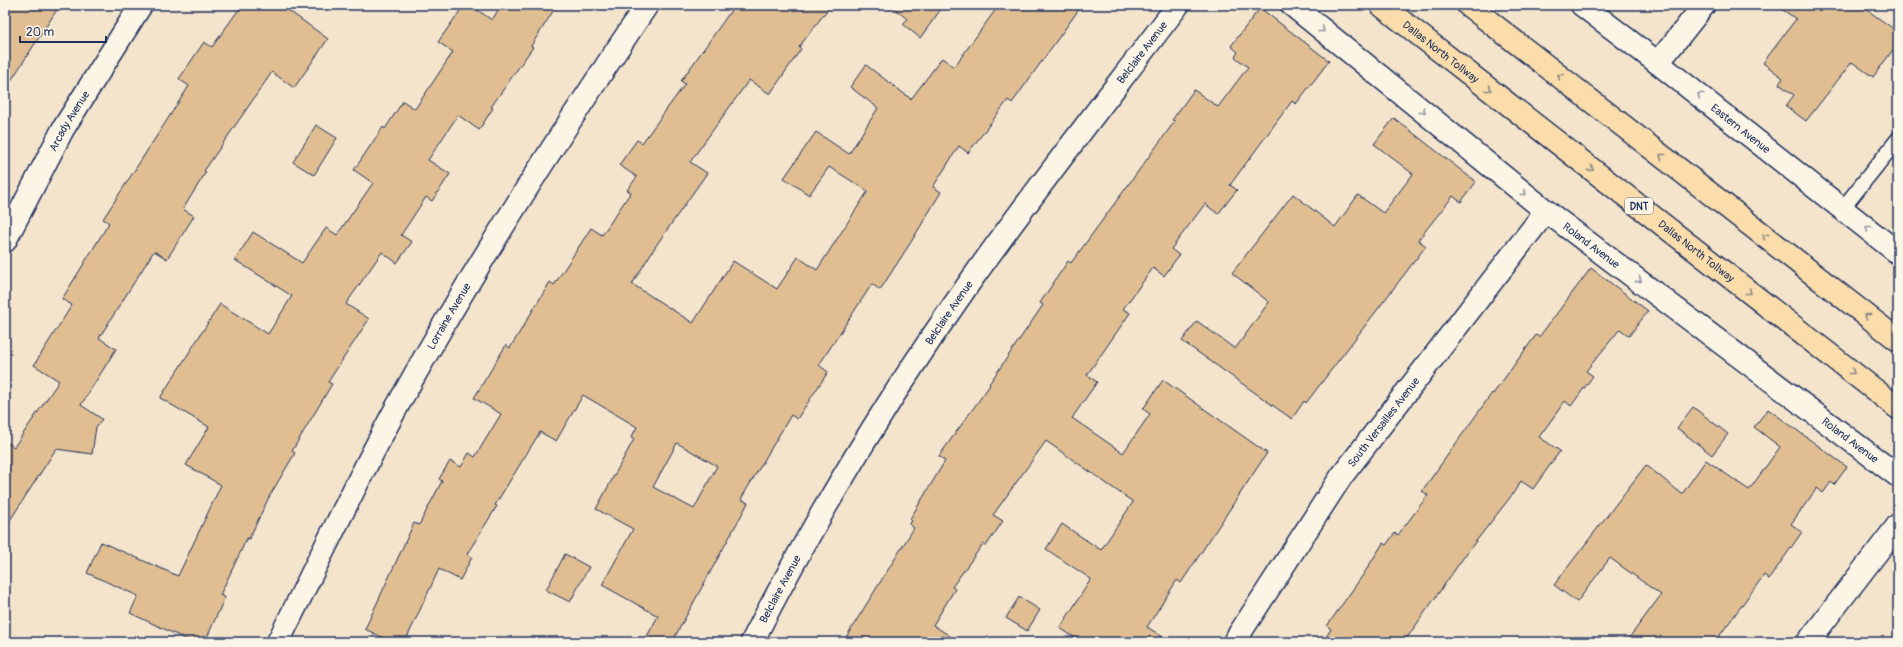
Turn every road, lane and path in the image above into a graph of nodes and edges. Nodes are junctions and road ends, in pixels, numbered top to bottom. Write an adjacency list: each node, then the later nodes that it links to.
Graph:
1 (142, 5): 13 (street, Arcady Avenue)
2 (647, 5): 19 (street, Lorraine Avenue)
3 (1178, 5): 20 (street, Belclaire Avenue)
4 (1292, 5): 12 (street, Roland Avenue, one-way to 12)
5 (1381, 5): 16 (highway, Dallas North Tollway / DNT, one-way to 16)
6 (1468, 5): 15 (highway, one-way to 6)
7 (1582, 5): 9 (street, Eastern Avenue)
8 (1704, 5): 9 (street)
9 (1658, 63): 11 (street, Eastern Avenue, one-way to 9)
10 (1898, 139): 11 (lane)
11 (1843, 208): 14 (street, Eastern Avenue, one-way to 11)
12 (1546, 211): 17 (street, Roland Avenue, one-way to 17); 21 (street, South Versailles Avenue)
13 (5, 241)
14 (1898, 253)
15 (1898, 340)
16 (1898, 408)
17 (1898, 476)
18 (1898, 525): 22 (street)
19 (278, 642)
20 (752, 642)
21 (1234, 642)
22 (1808, 642)

